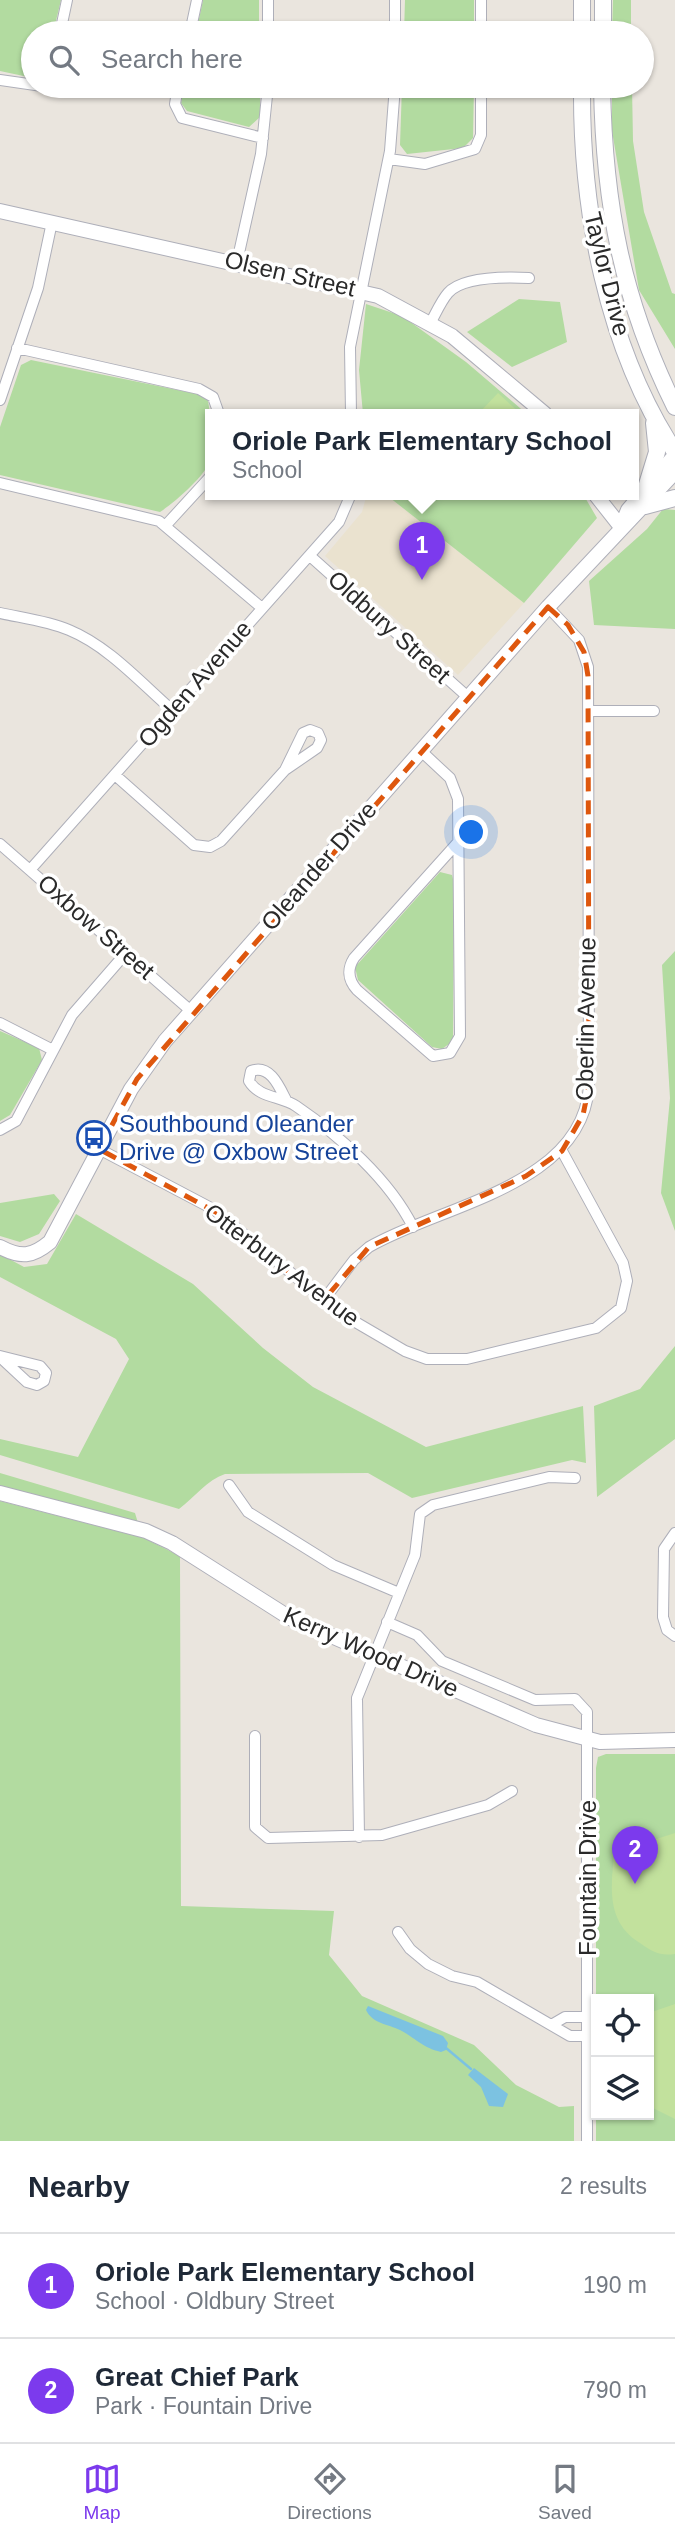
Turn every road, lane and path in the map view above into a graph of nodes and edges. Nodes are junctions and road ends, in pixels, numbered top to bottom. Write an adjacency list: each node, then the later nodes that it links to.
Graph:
1 (67, 0): 8 (street)
2 (197, 0): 9 (street)
3 (268, 0): 10 (street)
4 (395, 0): 11 (street)
5 (481, 0): 12 (street)
6 (582, 0): 13 (main road)
7 (603, 0): 14 (main road)
8 (63, 21)
9 (193, 21)
10 (268, 21)
11 (395, 21)
12 (481, 21)
13 (582, 21)
14 (603, 21)
15 (0, 80): 16 (street)
16 (21, 83)
17 (176, 98): 23 (street)
18 (267, 98): 23 (street)
19 (394, 98): 24 (street)
20 (481, 98): 24 (street)
21 (582, 98): 34 (main road, Taylor Drive)
22 (602, 98): 32 (main road, Taylor Drive)
23 (263, 138): 27 (street)
24 (389, 159): 29 (street)
25 (0, 211): 26 (street, Olsen Street)
26 (52, 222): 27 (street, Olsen Street); 31 (street)
27 (237, 262): 29 (street, Olsen Street)
28 (529, 278): 30 (street)
29 (361, 290): 30 (street, Olsen Street); 37 (street)
30 (430, 322): 38 (street, Olsen Street)
31 (17, 348): 33 (street); 36 (street)
32 (671, 392): 35 (main road, Taylor Drive)
33 (0, 400)
34 (650, 407): 39 (main road, Taylor Drive); 43 (main road)
35 (675, 407)
36 (217, 409)
37 (351, 409)
38 (539, 409)
39 (675, 454): 43 (street, Oleander Drive)
40 (675, 472): 43 (street, Oleander Drive)
41 (205, 482): 47 (street)
42 (0, 483): 47 (street)
43 (645, 498): 44 (main road); 48 (street, Oleander Drive)
44 (675, 498)
45 (349, 500): 49 (street, Ogden Avenue)
46 (600, 500): 48 (street)
47 (166, 525): 51 (street)
48 (621, 527): 50 (street, Oleander Drive)
49 (310, 556): 51 (street, Ogden Avenue); 53 (street, Oldbury Street)
50 (548, 607): 53 (street, Oleander Drive); 55 (street, Oberlin Avenue)
51 (262, 608): 54 (street, Ogden Avenue)
52 (0, 613): 54 (street)
53 (469, 698): 57 (street, Oleander Drive)
54 (172, 710): 59 (street, Ogden Avenue)
55 (589, 711): 56 (street); 70 (street, Oberlin Avenue)
56 (654, 711)
57 (421, 751): 60 (street); 64 (street, Oleander Drive)
58 (285, 770): 59 (street)
59 (115, 775): 62 (street, Ogden Avenue)
60 (459, 841): 60 (street)
61 (0, 844): 62 (street, Oxbow Street)
62 (30, 870): 63 (street, Oxbow Street)
63 (125, 953): 64 (street, Oxbow Street); 66 (street)
64 (191, 1011): 69 (street, Oleander Drive)
65 (0, 1023): 66 (street)
66 (53, 1050): 68 (street)
67 (286, 1100): 71 (street)
68 (0, 1130)
69 (99, 1149): 72 (street, Oleander Drive); 73 (street, Otterbury Avenue)
70 (562, 1151): 71 (street, Oberlin Avenue); 73 (street, Otterbury Avenue)
71 (413, 1227): 73 (street, Oberlin Avenue)
72 (0, 1247)
73 (323, 1301)
74 (575, 1478): 78 (street)
75 (229, 1485): 78 (street)
76 (0, 1493): 81 (street, Kerry Wood Drive)
77 (675, 1533): 80 (street)
78 (399, 1593): 79 (street)
79 (387, 1622): 81 (street); 83 (street, Fountain Drive)
80 (675, 1636)
81 (374, 1653): 83 (street, Kerry Wood Drive); 86 (street)
82 (255, 1736): 86 (street)
83 (588, 1740): 84 (street, Kerry Wood Drive); 88 (street, Fountain Drive)
84 (675, 1740)
85 (512, 1791): 86 (street)
86 (359, 1837)
87 (398, 1932): 89 (street)
88 (587, 2017): 89 (street); 90 (street, Fountain Drive)
89 (553, 2024): 90 (street)
90 (587, 2036): 91 (street, Fountain Drive)
91 (587, 2141)

